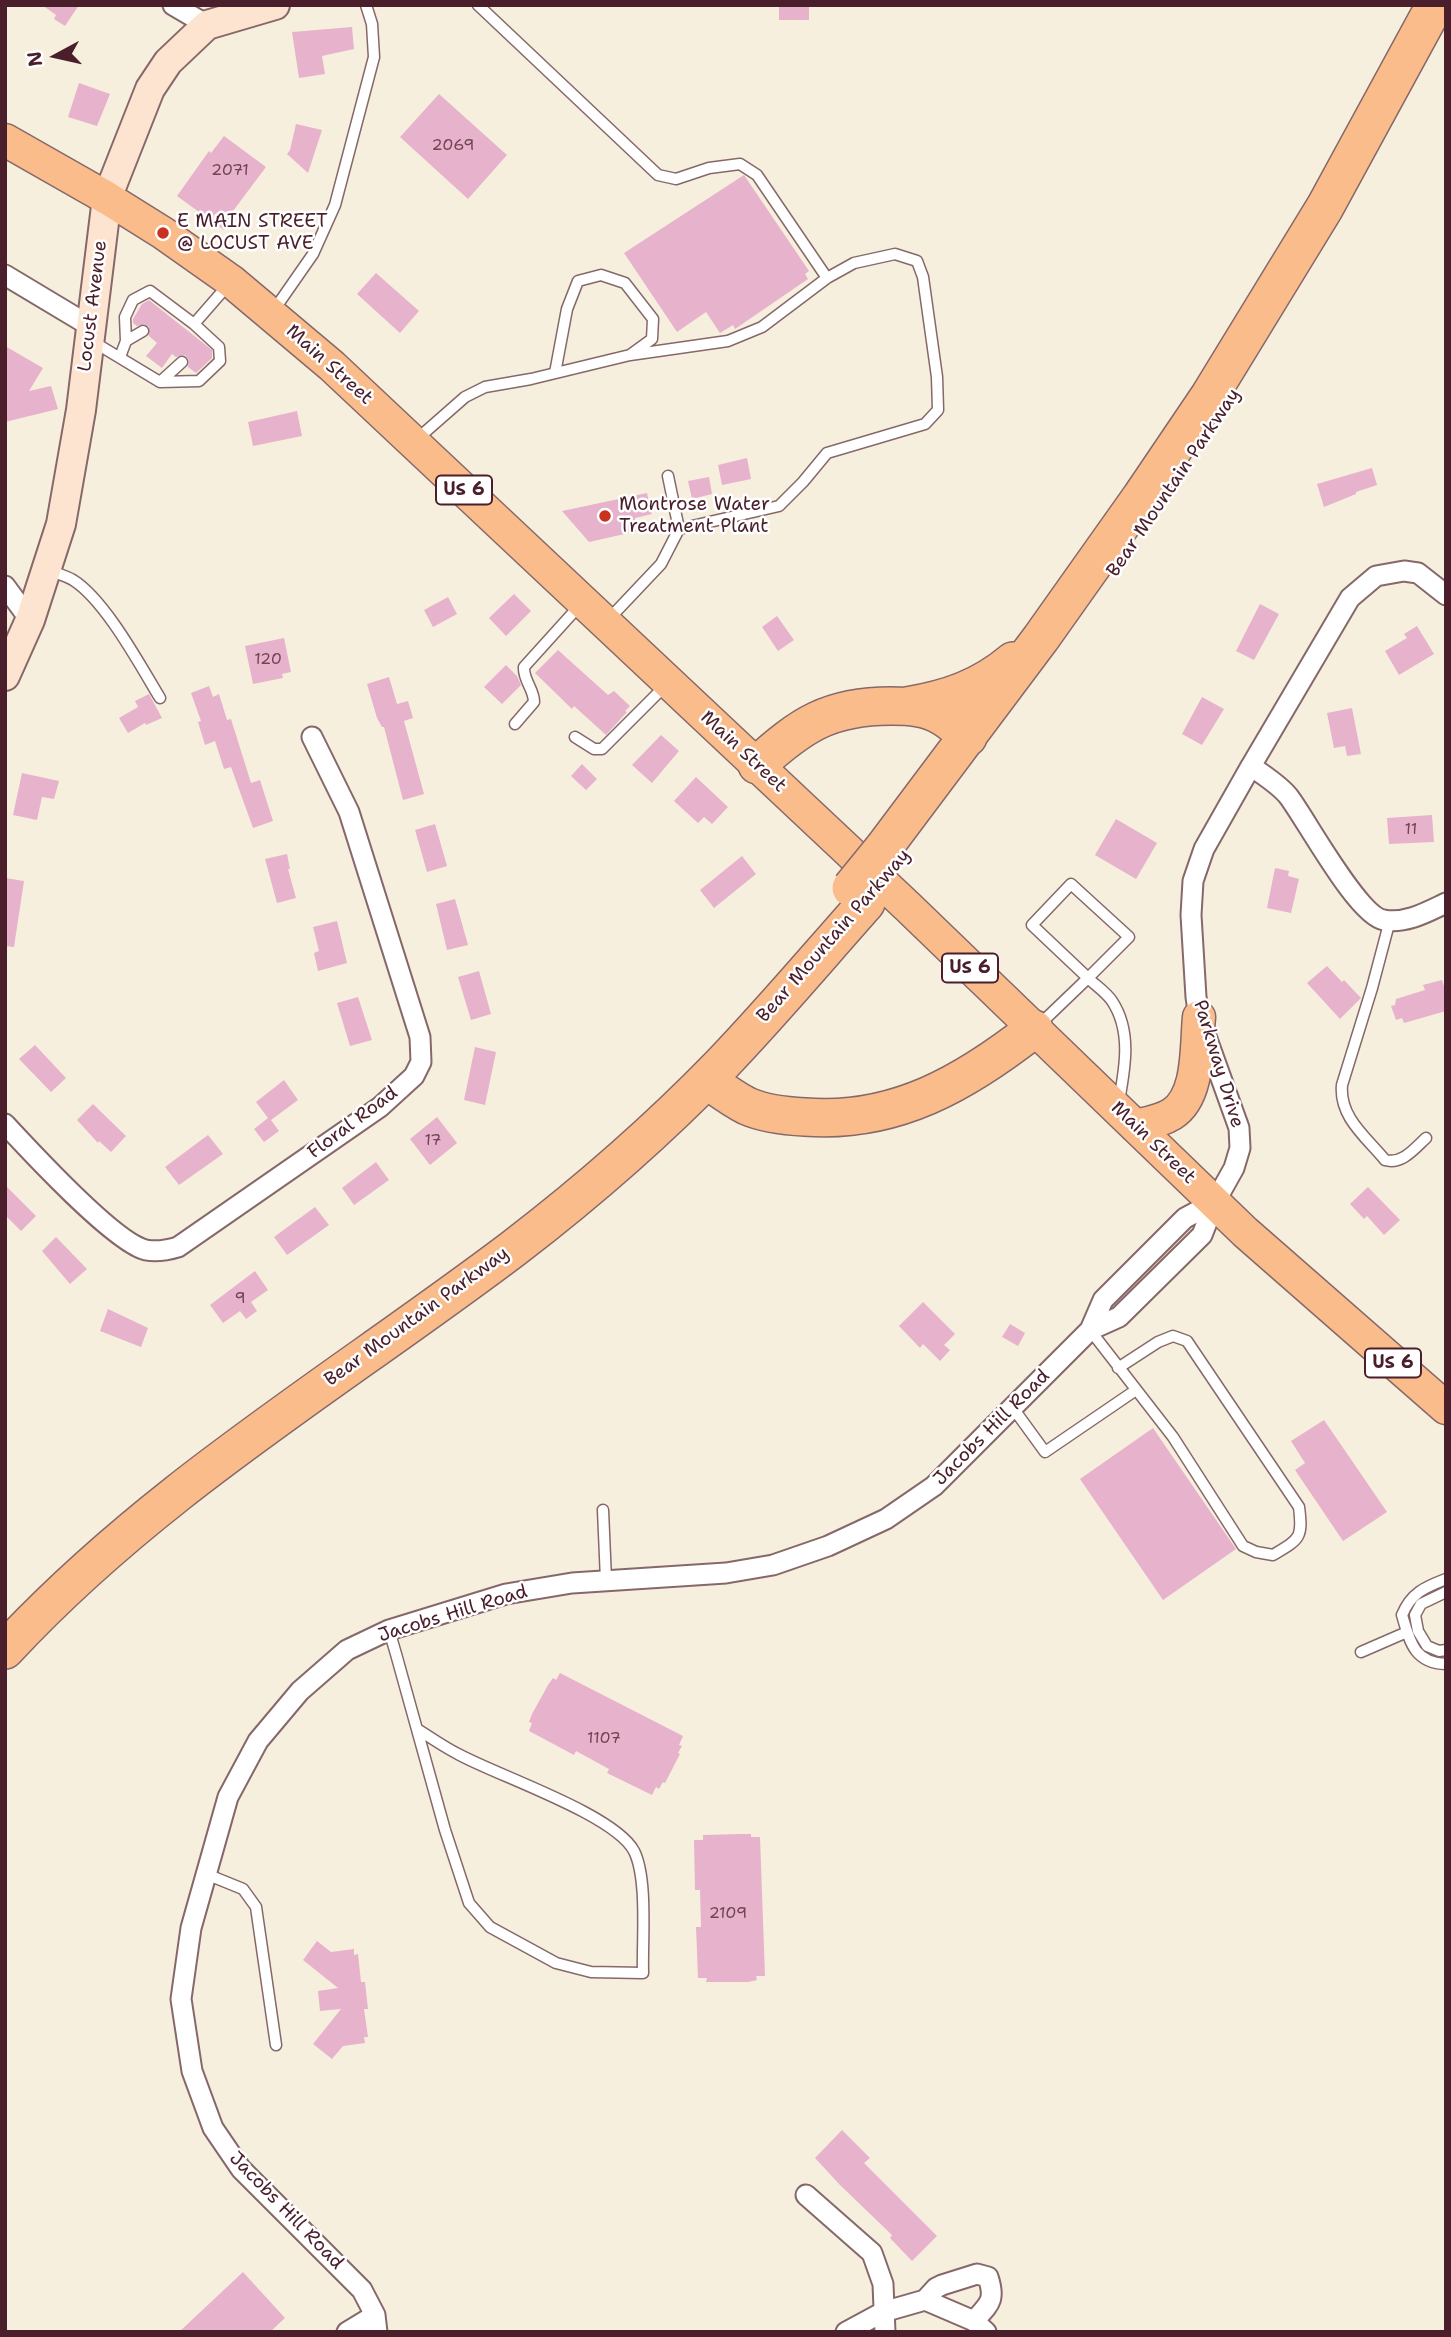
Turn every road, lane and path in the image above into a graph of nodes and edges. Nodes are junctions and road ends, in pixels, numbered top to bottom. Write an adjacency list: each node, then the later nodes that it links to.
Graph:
1 (173, 5): 6 (street)
2 (275, 5): 6 (street, Locust Avenue)
3 (366, 5): 12 (lane)
4 (478, 5): 10 (lane)
5 (1435, 12): 30 (highway, Bear Mountain Parkway); 41 (highway, Bear Mountain Parkway)
6 (207, 25): 8 (street, Locust Avenue)
7 (5, 140): 8 (main road, Main Street / US 6)
8 (107, 198): 11 (main road, Main Street / US 6); 15 (street, Locust Avenue)
9 (5, 275): 15 (street)
10 (827, 278): 17 (lane); 24 (lane)
11 (231, 281): 12 (main road, Main Street / US 6); 13 (lane)
12 (272, 314): 22 (main road, Main Street / US 6)
13 (194, 324): 16 (lane); 21 (lane)
14 (143, 331): 16 (lane)
15 (89, 332): 18 (lane); 25 (street, Locust Avenue)
16 (126, 341): 18 (lane)
17 (631, 355): 20 (lane); 20 (lane)
18 (120, 357): 21 (lane)
19 (181, 362): 21 (lane)
20 (555, 373): 22 (lane)
21 (160, 382)
22 (413, 442): 28 (main road, Main Street / US 6)
23 (668, 476): 24 (lane)
24 (680, 529): 28 (lane)
25 (47, 569): 29 (street, Locust Avenue); 33 (lane)
26 (5, 586): 29 (street)
27 (1446, 595): 40 (street, Parkway Drive)
28 (594, 612): 32 (main road, Main Street / US 6); 35 (lane)
29 (30, 620): 31 (street, Locust Avenue)
30 (1041, 638): 34 (highway); 38 (highway, Bear Mountain Parkway)
31 (5, 676)
32 (669, 682): 37 (lane); 39 (main road, Main Street / US 6)
33 (160, 698)
34 (906, 706): 38 (highway); 39 (highway)
35 (515, 724)
36 (312, 737): 52 (street, Floral Road)
37 (575, 737)
38 (968, 737): 41 (highway, Bear Mountain Parkway)
39 (757, 765): 49 (main road, Main Street / US 6)
40 (1251, 766): 45 (street); 48 (street, Parkway Drive)
41 (889, 858): 42 (highway, Bear Mountain Parkway, bridge)
42 (858, 895): 50 (highway, Bear Mountain Parkway); 64 (highway, Bear Mountain Parkway)
43 (1446, 902): 45 (street)
44 (1107, 917): 46 (lane); 47 (lane); 47 (lane)
45 (1390, 920): 53 (lane)
46 (1099, 925)
47 (1088, 978): 49 (lane); 51 (lane)
48 (1199, 1017): 51 (main road); 54 (street, Parkway Drive)
49 (1034, 1029): 50 (highway); 51 (main road, Main Street / US 6)
50 (706, 1080): 67 (highway, Bear Mountain Parkway)
51 (1126, 1117): 54 (main road, Main Street / US 6)
52 (5, 1124)
53 (1426, 1138)
54 (1215, 1202): 55 (street, Jacobs Hill Road); 59 (main road, Main Street / US 6)
55 (1090, 1331): 56 (lane); 58 (street, Jacobs Hill Road)
56 (1118, 1367): 57 (lane); 57 (lane)
57 (1136, 1390): 58 (lane)
58 (1013, 1408): 62 (street, Jacobs Hill Road)
59 (1446, 1408)
60 (603, 1510): 62 (lane)
61 (1446, 1578): 66 (lane)
62 (606, 1580): 65 (street, Jacobs Hill Road)
63 (1446, 1592): 68 (lane)
64 (5, 1612)
65 (389, 1630): 71 (lane); 72 (street, Jacobs Hill Road)
66 (1407, 1632): 69 (lane); 70 (lane)
67 (5, 1650)
68 (1446, 1650)
69 (1361, 1652)
70 (1446, 1664)
71 (416, 1729): 71 (lane)
72 (206, 1874): 73 (lane); 77 (street, Jacobs Hill Road)
73 (276, 2045)
74 (806, 2195): 76 (street)
75 (925, 2300): 76 (street); 78 (street); 78 (street)
76 (884, 2322): 80 (street)
77 (376, 2323): 79 (street, Jacobs Hill Road)
78 (980, 2326)
79 (347, 2332)
80 (846, 2332)

